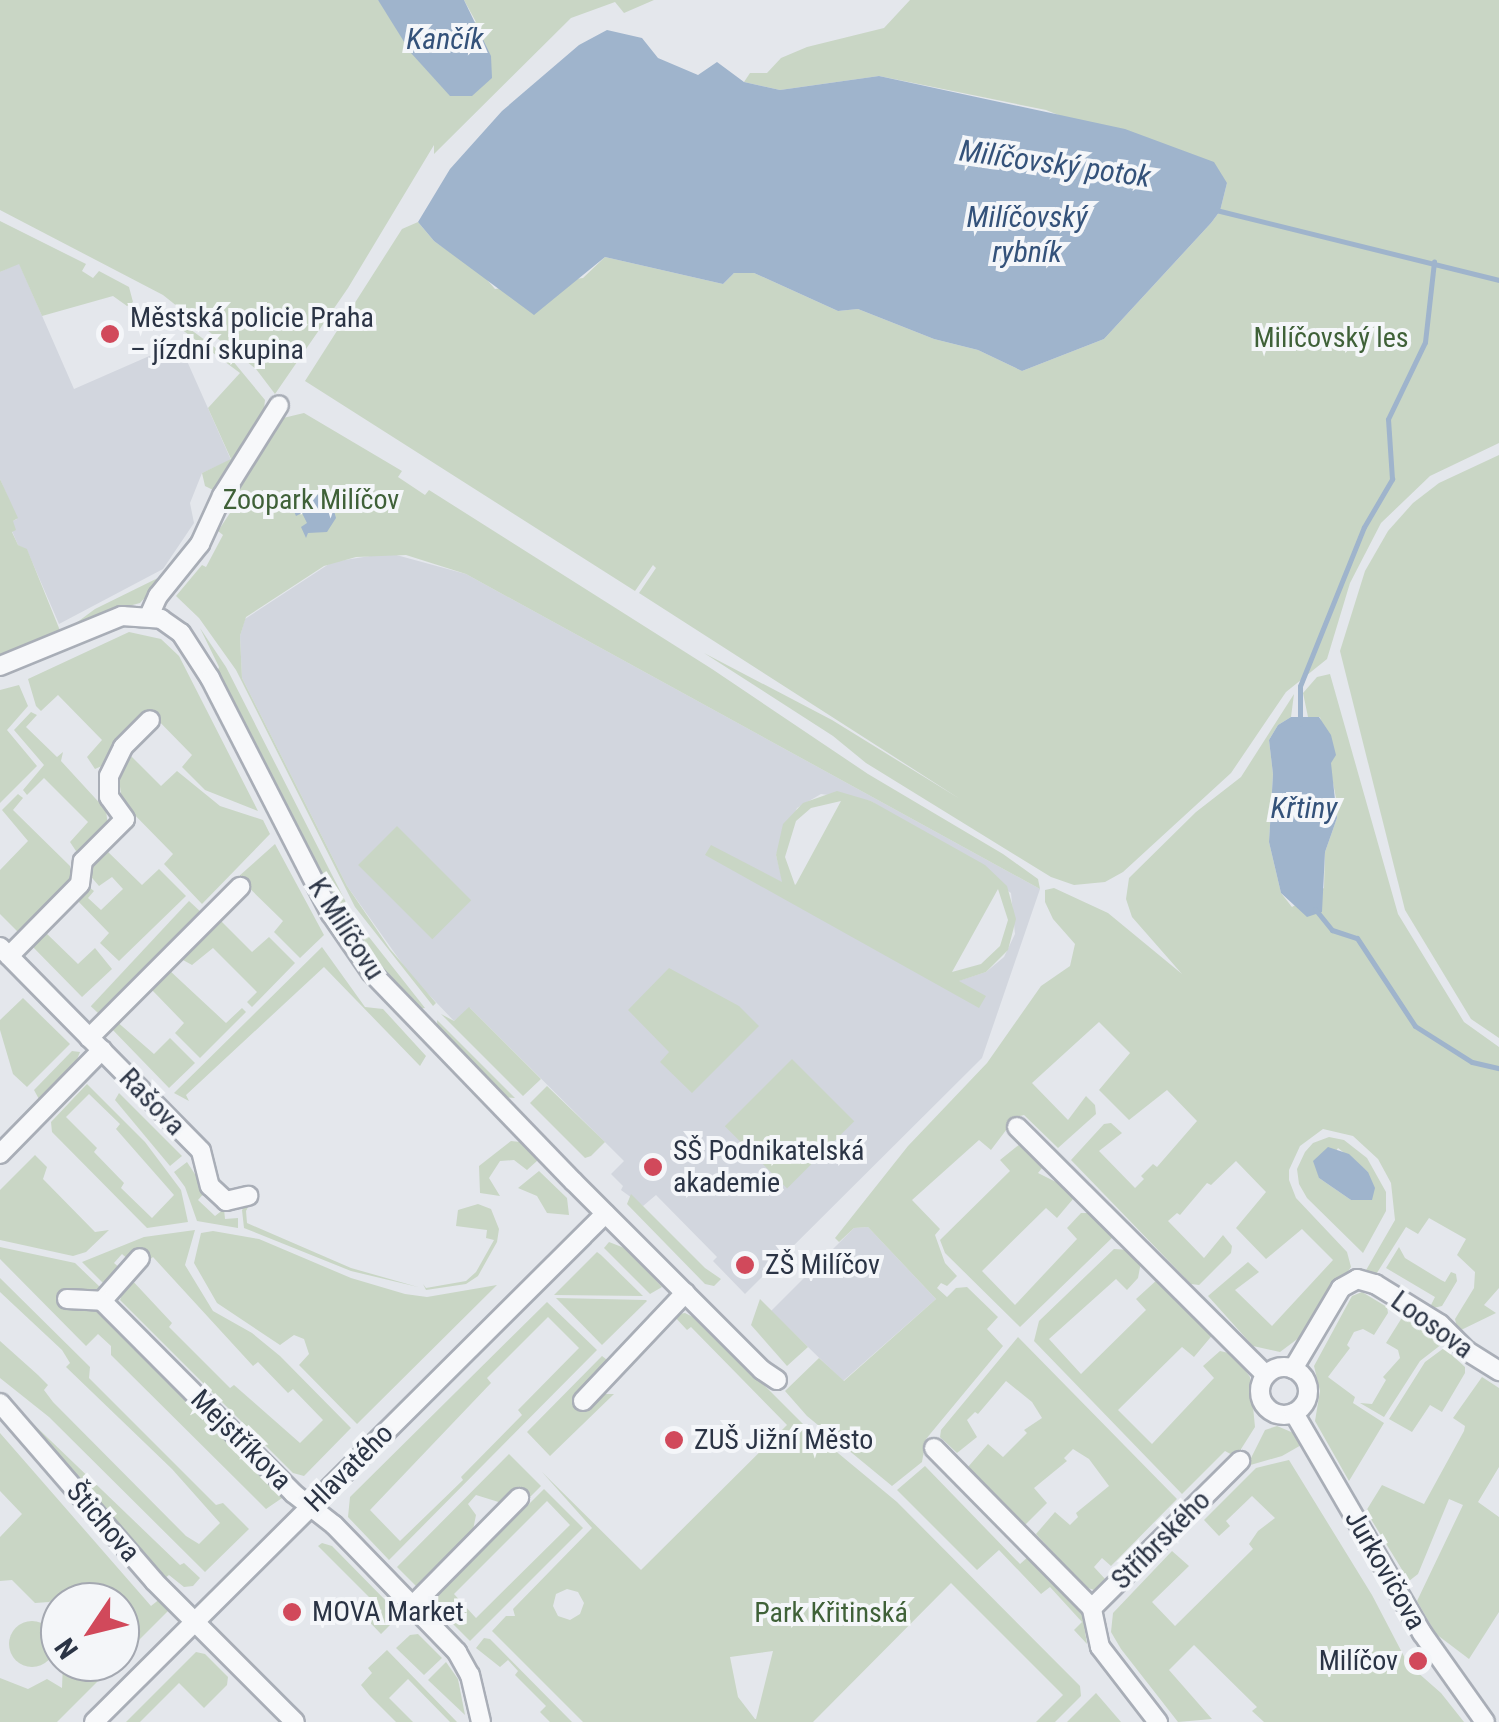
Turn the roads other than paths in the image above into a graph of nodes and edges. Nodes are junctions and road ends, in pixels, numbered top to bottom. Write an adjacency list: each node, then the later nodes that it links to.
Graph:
1 (279, 406): 2 (street)
2 (149, 616): 3 (street); 11 (street, K Milíčovu)
3 (0, 666)
4 (150, 720): 6 (street, Rašova)
5 (240, 887): 7 (street)
6 (4, 952): 7 (street, Rašova)
7 (95, 1044): 9 (street); 10 (street, Rašova)
8 (1017, 1127): 18 (street, Jurkovičova)
9 (0, 1154)
10 (248, 1196)
11 (605, 1214): 13 (street, K Milíčovu); 26 (street, Hlavatého)
12 (140, 1258): 15 (street)
13 (685, 1294): 19 (street, K Milíčovu); 20 (street)
14 (67, 1298): 15 (street)
15 (102, 1301): 26 (street, Mejstříkova)
16 (1293, 1369): 17 (street, Loosova); 18 (street); 22 (street)
17 (1499, 1371)
18 (1266, 1375): 22 (street, Jurkovičova)
19 (778, 1380)
20 (583, 1400)
21 (0, 1404): 29 (street, Štichova)
22 (1294, 1412): 34 (street, Jurkovičova)
23 (934, 1448): 28 (street)
24 (1240, 1461): 28 (street, Stříbrského)
25 (520, 1498): 27 (street)
26 (311, 1506): 27 (street, Mejstříkova); 29 (street, Hlavatého)
27 (413, 1605): 32 (street, Mejstříkova)
28 (1092, 1608): 33 (street, Stříbrského)
29 (194, 1622): 30 (street, Hlavatého); 31 (street, Štichova)
30 (94, 1722)
31 (295, 1722)
32 (482, 1722)
33 (1158, 1722)
34 (1486, 1722)

